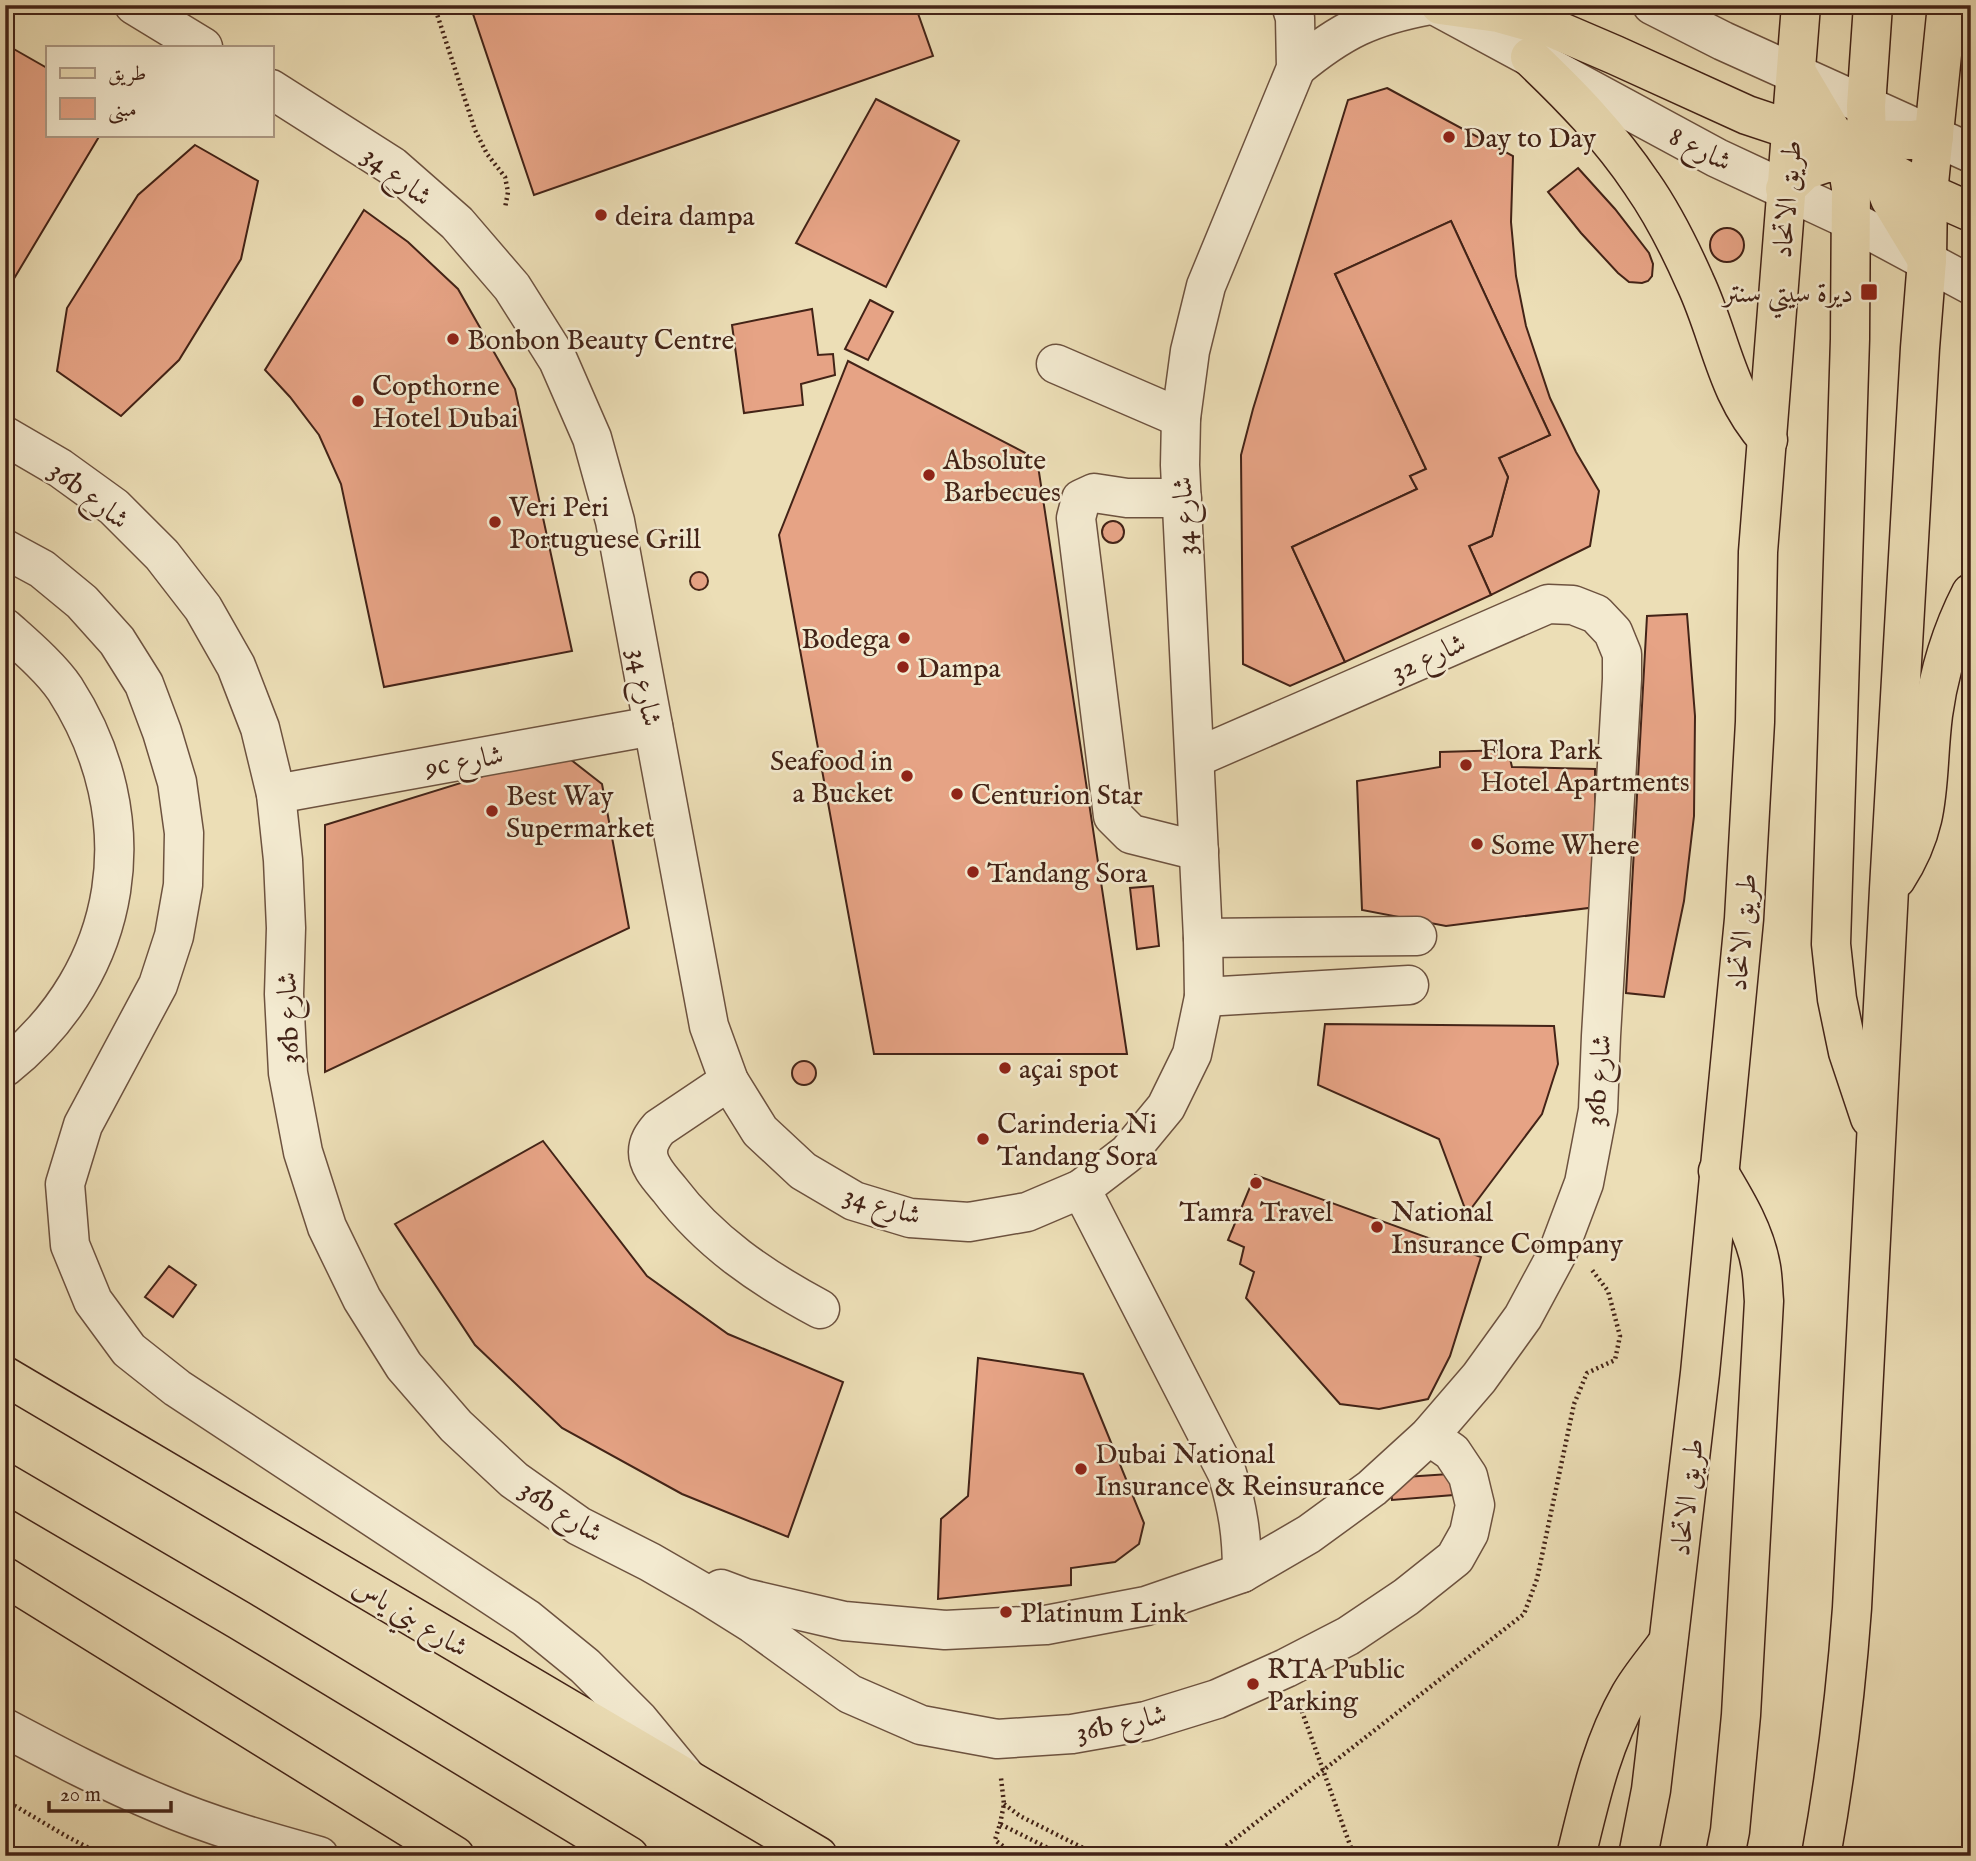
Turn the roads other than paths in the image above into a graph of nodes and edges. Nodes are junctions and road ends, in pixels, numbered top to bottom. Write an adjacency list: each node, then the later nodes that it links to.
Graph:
1 (1291, 5): 11 (street, شارع 34)
2 (1430, 5): 11 (street, شارع 34)
3 (1438, 5): 10 (street, شارع 8); 14 (main road)
4 (1652, 5): 12 (street)
5 (1801, 5): 12 (main road, طريق الاتحاد)
6 (1874, 5): 16 (main road)
7 (1947, 5): 15 (main road)
8 (148, 9): 9 (street)
9 (201, 46)
10 (1530, 57): 18 (street, شارع 8); 27 (main road)
11 (1296, 68): 25 (street, شارع 34)
12 (1797, 73): 14 (main road, طريق الاتحاد); 16 (street)
13 (273, 90): 33 (street, شارع 34)
14 (1792, 130): 16 (main road); 18 (main road, طريق الاتحاد)
15 (1934, 137): 16 (street); 17 (street); 19 (main road)
16 (1858, 143): 18 (main road); 19 (main road); 21 (main road); 22 (main road)
17 (1971, 153)
18 (1785, 189): 21 (street, شارع 8); 27 (main road, طريق الاتحاد)
19 (1928, 193): 20 (main road); 22 (main road)
20 (1971, 212)
21 (1852, 221): 22 (street, شارع 8); 44 (main road)
22 (1927, 260): 23 (street, شارع 8); 37 (main road)
23 (1971, 285)
24 (1056, 364): 25 (street)
25 (1181, 418): 28 (street, شارع 34)
26 (5, 436): 35 (street, 36b شارع)
27 (1768, 440): 45 (main road, طريق الاتحاد)
28 (1182, 498): 34 (street, شارع 34); 36 (street)
29 (5, 549): 56 (street)
30 (1971, 593): 37 (main road)
31 (5, 628): 42 (street)
32 (1622, 679): 34 (street, شارع 32); 49 (street, 36b شارع)
33 (653, 726): 35 (street, 9c شارع); 43 (street, شارع 34)
34 (1195, 758): 36 (street, شارع 34)
35 (276, 794): 51 (street, 36b شارع)
36 (1199, 851): 39 (street, شارع 34)
37 (1889, 890): 44 (main road)
38 (1417, 936): 39 (street)
39 (1203, 939): 41 (street, شارع 34)
40 (1409, 985): 41 (street)
41 (1204, 997): 46 (street, شارع 34)
42 (5, 1067)
43 (729, 1081): 46 (street, شارع 34); 47 (street)
44 (1876, 1136): 64 (main road)
45 (1718, 1171): 54 (main road, طريق الاتحاد); 63 (main road)
46 (1081, 1189): 52 (street)
47 (820, 1309)
48 (5, 1376): 56 (main road, شارع بني ياس)
49 (1429, 1436): 51 (street, 36b شارع); 52 (street, 36b شارع)
50 (5, 1483): 59 (main road)
51 (650, 1562): 52 (street, 36b شارع)
52 (1242, 1573)
53 (5, 1577): 58 (main road)
54 (1670, 1640): 61 (main road); 62 (main road, طريق الاتحاد)
55 (5, 1728): 57 (street)
56 (687, 1779): 60 (main road, شارع بني ياس)
57 (319, 1856)
58 (455, 1856)
59 (629, 1856)
60 (818, 1856)
61 (1576, 1856)
62 (1638, 1856)
63 (1725, 1856)
64 (1821, 1856)

